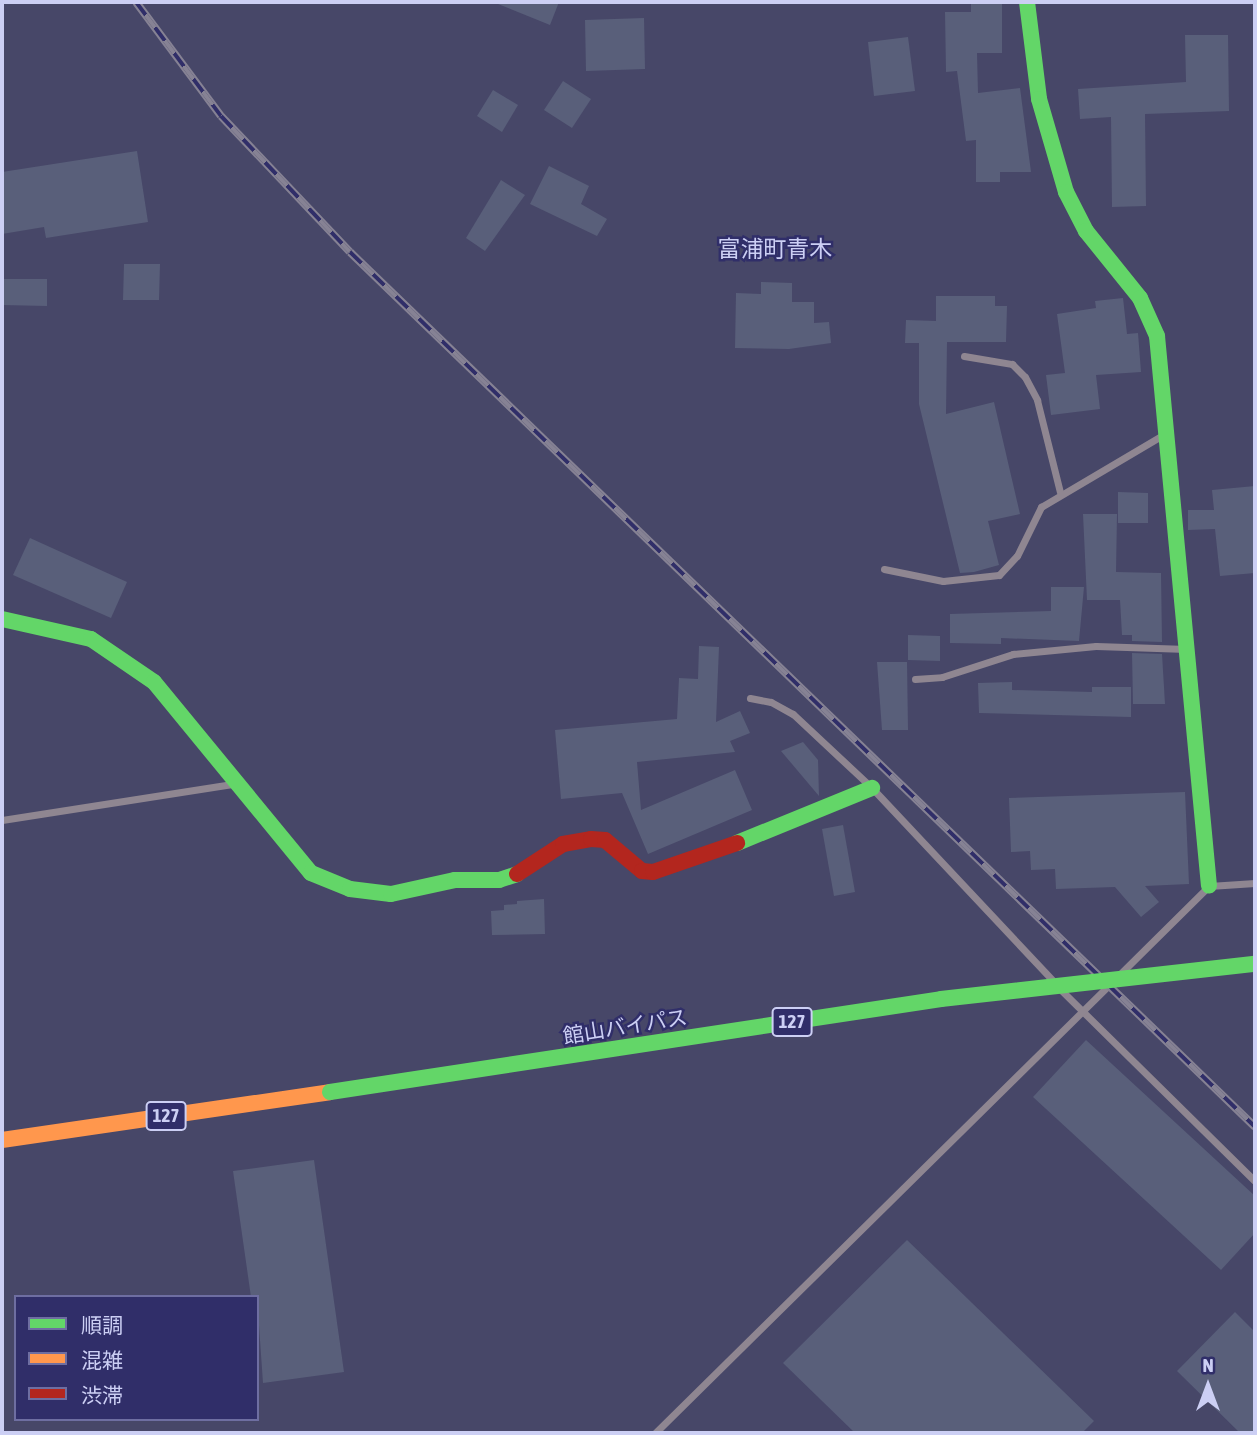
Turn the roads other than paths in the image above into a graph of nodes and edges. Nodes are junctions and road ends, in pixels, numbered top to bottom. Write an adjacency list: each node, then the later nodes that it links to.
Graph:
1 (1027, 2): 3 (main road)
2 (964, 356): 4 (street)
3 (1166, 432): 4 (street); 7 (main road)
4 (1060, 492): 5 (street)
5 (884, 569)
6 (2, 619): 10 (main road)
7 (1187, 649): 8 (street); 14 (main road)
8 (915, 679)
9 (750, 698): 11 (street)
10 (237, 783): 11 (main road); 12 (street)
11 (872, 788): 16 (street)
12 (2, 820)
13 (1255, 883): 14 (street)
14 (1209, 886): 16 (street)
15 (1255, 964): 17 (main road, 館山バイパス / 127, bridge)
16 (1082, 1011): 18 (street); 19 (street)
17 (2, 1140)
18 (1255, 1181)
19 (655, 1433)

